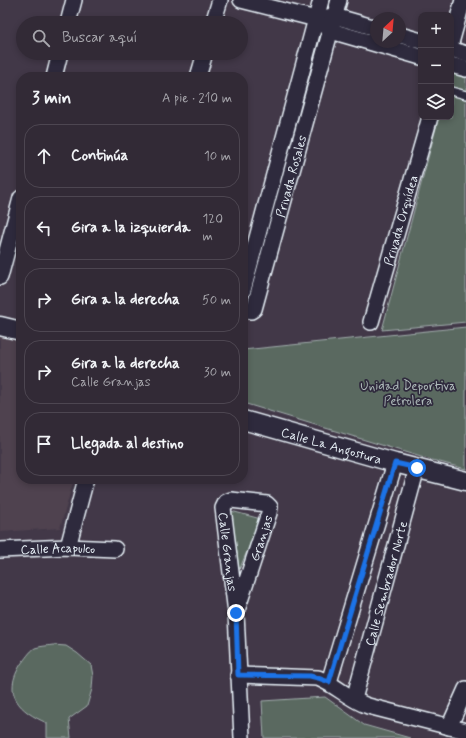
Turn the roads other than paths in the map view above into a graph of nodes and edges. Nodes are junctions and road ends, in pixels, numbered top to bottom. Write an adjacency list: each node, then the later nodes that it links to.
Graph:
1 (74, 0): 7 (street)
2 (220, 0): 8 (street)
3 (241, 0): 10 (street)
4 (321, 0): 10 (street, Privada Rosales)
5 (339, 0): 9 (street)
6 (463, 0): 13 (street)
7 (70, 16)
8 (215, 16)
9 (334, 16): 10 (street); 11 (street); 12 (street)
10 (316, 19): 12 (street); 29 (street, Privada Rosales)
11 (370, 26)
12 (331, 31): 18 (street); 31 (street, Privada Rosales)
13 (454, 32)
14 (406, 37): 15 (street)
15 (418, 40)
16 (454, 50): 17 (street)
17 (466, 54)
18 (418, 56)
19 (58, 60): 23 (street)
20 (203, 60): 24 (street)
21 (454, 66): 22 (street)
22 (466, 69)
23 (55, 72)
24 (199, 72)
25 (454, 92): 26 (lane)
26 (466, 95)
27 (429, 120): 32 (street, Privada Orquídea)
28 (16, 217): 30 (street)
29 (248, 271)
30 (0, 276)
31 (248, 310)
32 (371, 322)
33 (0, 326): 34 (street)
34 (16, 330)
35 (248, 421): 36 (street, Calle La Angostura)
36 (395, 463): 37 (street, Calle La Angostura); 44 (street, Calle Sembrador Norte)
37 (417, 468): 38 (street, Calle La Angostura); 45 (street, Calle Sembrador Norte)
38 (466, 481)
39 (85, 484): 41 (street)
40 (226, 502): 46 (street, Calle Granjas); 46 (street, Granjas)
41 (68, 547): 42 (street, Calle Acapulco); 43 (street, Calle Acapulco)
42 (115, 549)
43 (0, 550)
44 (363, 569): 45 (street); 48 (street, Calle Sembrador Norte)
45 (387, 577): 50 (street, Calle Sembrador Norte)
46 (236, 613): 47 (street, Calle Granjas)
47 (238, 675): 48 (street); 53 (street)
48 (329, 682): 50 (street)
49 (466, 689): 51 (street)
50 (354, 699): 51 (street)
51 (449, 727): 52 (street)
52 (466, 731)
53 (242, 738)

